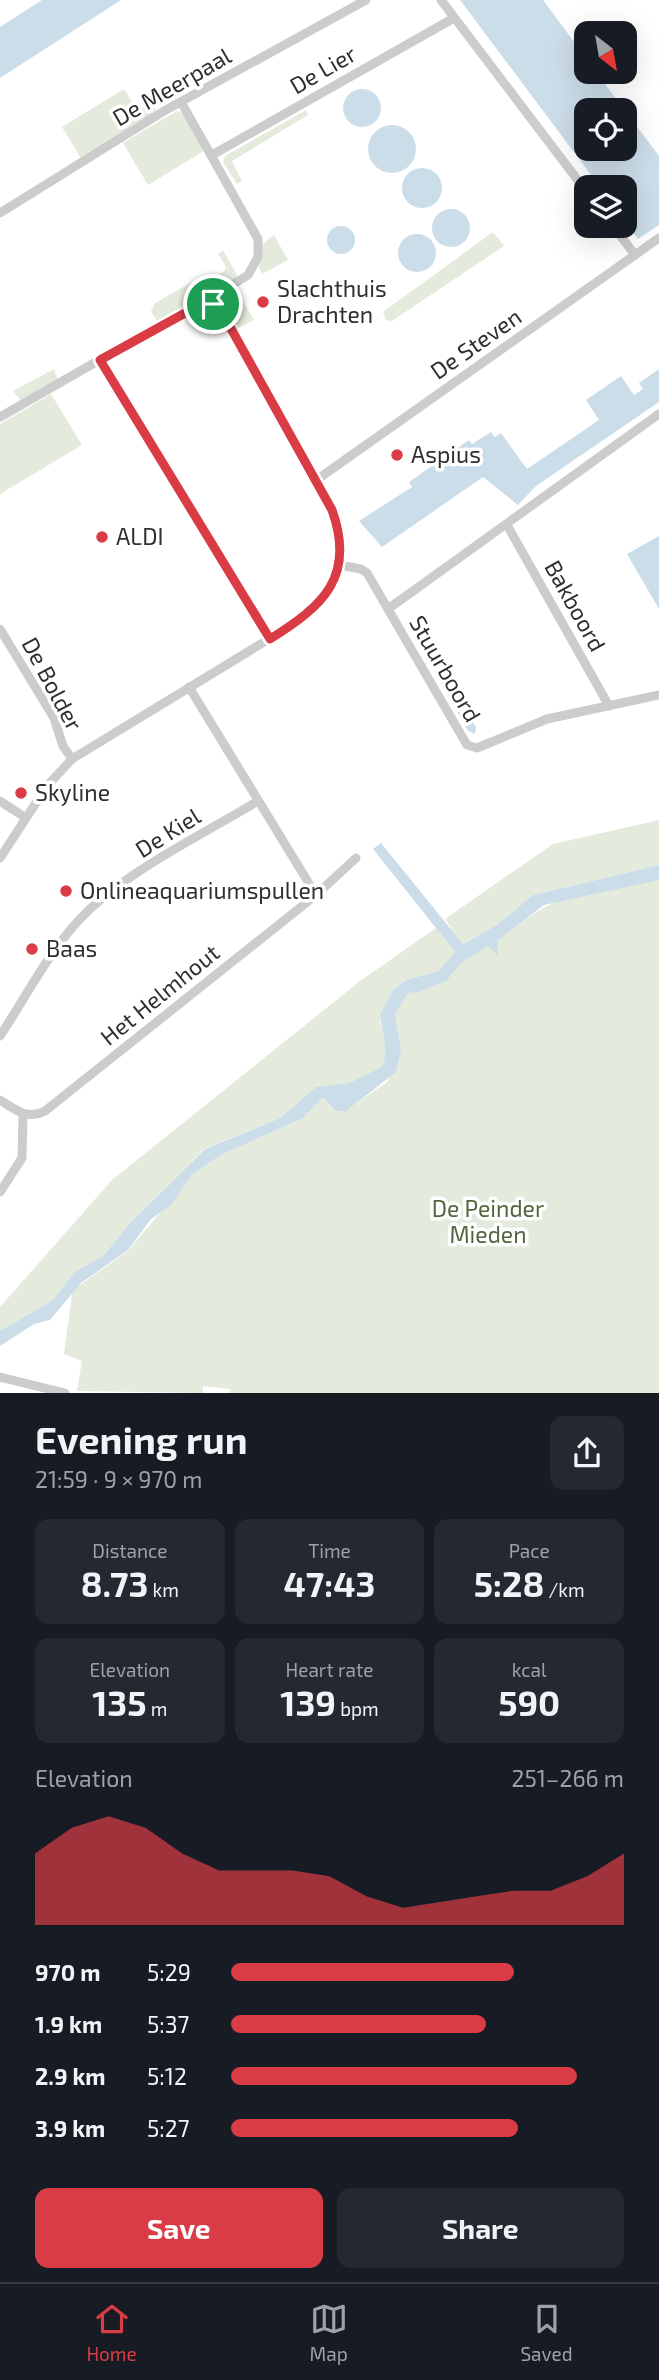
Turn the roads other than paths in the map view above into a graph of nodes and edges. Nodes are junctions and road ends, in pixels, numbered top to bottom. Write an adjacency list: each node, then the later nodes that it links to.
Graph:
1 (366, 0): 4 (street, De Meerpaal)
2 (441, 0): 3 (street)
3 (454, 18): 5 (street, De Lier); 6 (street)
4 (181, 102): 5 (street); 7 (street, De Meerpaal)
5 (212, 155): 11 (street)
6 (574, 175)
7 (0, 212)
8 (622, 238): 10 (street)
9 (659, 238): 10 (street, De Steven)
10 (635, 255): 15 (street, De Steven)
11 (213, 304): 12 (street); 15 (street)
12 (100, 360): 14 (street); 20 (street)
13 (659, 414): 16 (street)
14 (0, 417)
15 (315, 481): 17 (street)
16 (507, 525): 18 (street); 23 (street, Bakboord)
17 (339, 565): 18 (street, Stuurboord); 20 (street)
18 (388, 609): 23 (street, Stuurboord)
19 (0, 629): 24 (street, De Bolder)
20 (270, 639): 21 (street)
21 (189, 687): 24 (street); 26 (street)
22 (659, 695): 23 (street, Stuurboord)
23 (609, 706)
24 (72, 759): 27 (street, De Bolder)
25 (0, 801): 27 (street)
26 (258, 801): 30 (street); 31 (street, De Kiel)
27 (26, 818): 28 (street, De Bolder)
28 (0, 858)
29 (356, 858): 30 (street, Het Helmhout)
30 (316, 895): 33 (street, Het Helmhout)
31 (0, 1036)
32 (0, 1100): 33 (street)
33 (23, 1115): 34 (street)
34 (0, 1192)
35 (0, 1377): 36 (street)
36 (65, 1393)

